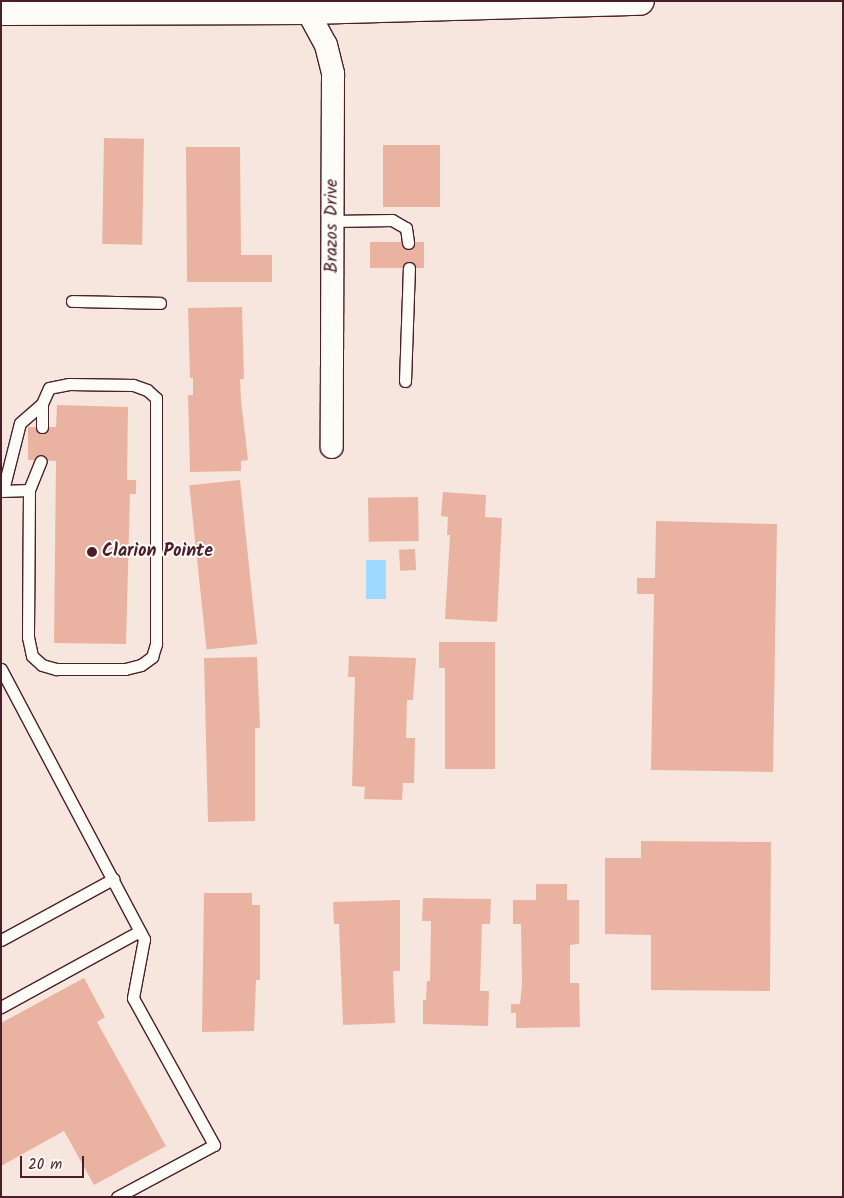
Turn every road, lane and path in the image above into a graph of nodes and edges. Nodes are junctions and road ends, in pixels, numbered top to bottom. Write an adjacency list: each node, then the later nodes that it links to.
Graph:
1 (640, 1): 2 (main road)
2 (307, 4): 3 (main road); 4 (street, Brazos Drive)
3 (1, 11)
4 (333, 221): 5 (lane); 12 (street, Brazos Drive)
5 (408, 243)
6 (409, 268): 9 (lane)
7 (72, 301): 8 (lane)
8 (160, 303)
9 (405, 381)
10 (42, 404): 11 (lane); 14 (lane); 15 (lane)
11 (42, 427)
12 (332, 447)
13 (41, 461): 15 (lane)
14 (2, 490): 15 (lane)
15 (29, 490)
16 (1, 669): 17 (lane)
17 (113, 879): 18 (lane); 19 (lane)
18 (140, 931): 20 (lane); 21 (lane)
19 (1, 940)
20 (1, 1006)
21 (117, 1197)

